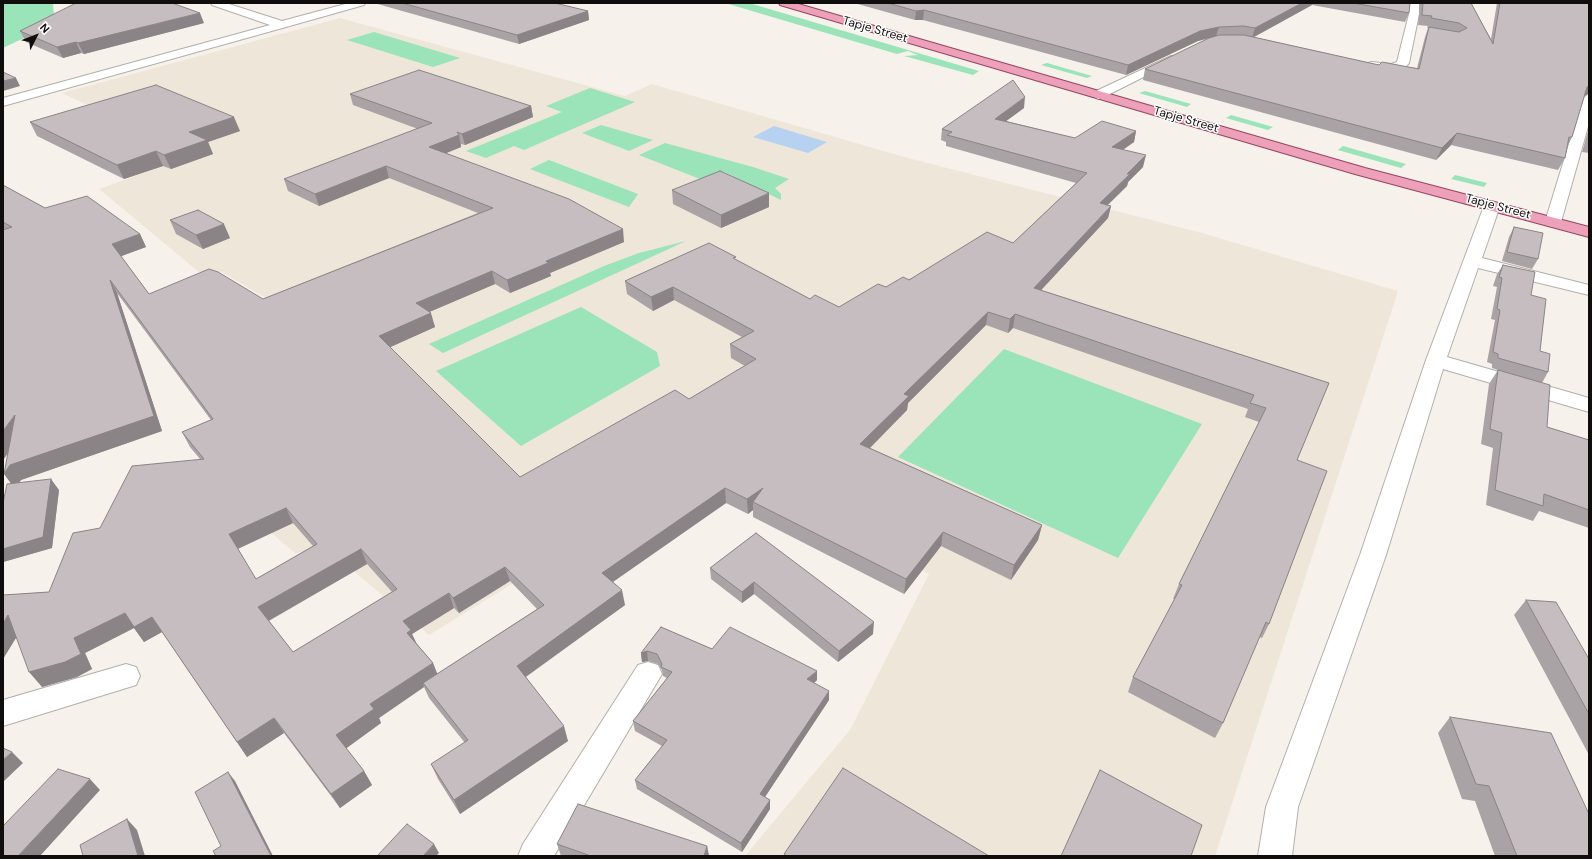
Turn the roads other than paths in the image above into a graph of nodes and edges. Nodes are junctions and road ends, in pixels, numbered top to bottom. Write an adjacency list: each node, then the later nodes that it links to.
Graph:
1 (216, 3): 5 (street)
2 (360, 3): 5 (street)
3 (784, 3): 8 (main road, Tapje Street)
4 (1414, 3): 7 (street)
5 (282, 25): 10 (street)
6 (1181, 54): 8 (street)
7 (1358, 65)
8 (1098, 94): 11 (main road, Tapje Street)
9 (1589, 98): 12 (street)
10 (3, 102)
11 (1492, 206): 12 (main road, Tapje Street); 14 (street)
12 (1553, 222): 13 (main road, Tapje Street)
13 (1589, 232)
14 (1472, 261): 15 (street); 16 (street)
15 (1587, 290)
16 (1436, 360): 17 (street); 22 (street)
17 (1589, 405)
18 (648, 674): 21 (street)
19 (126, 676): 20 (street)
20 (3, 713)
21 (535, 856)
22 (1275, 856)

